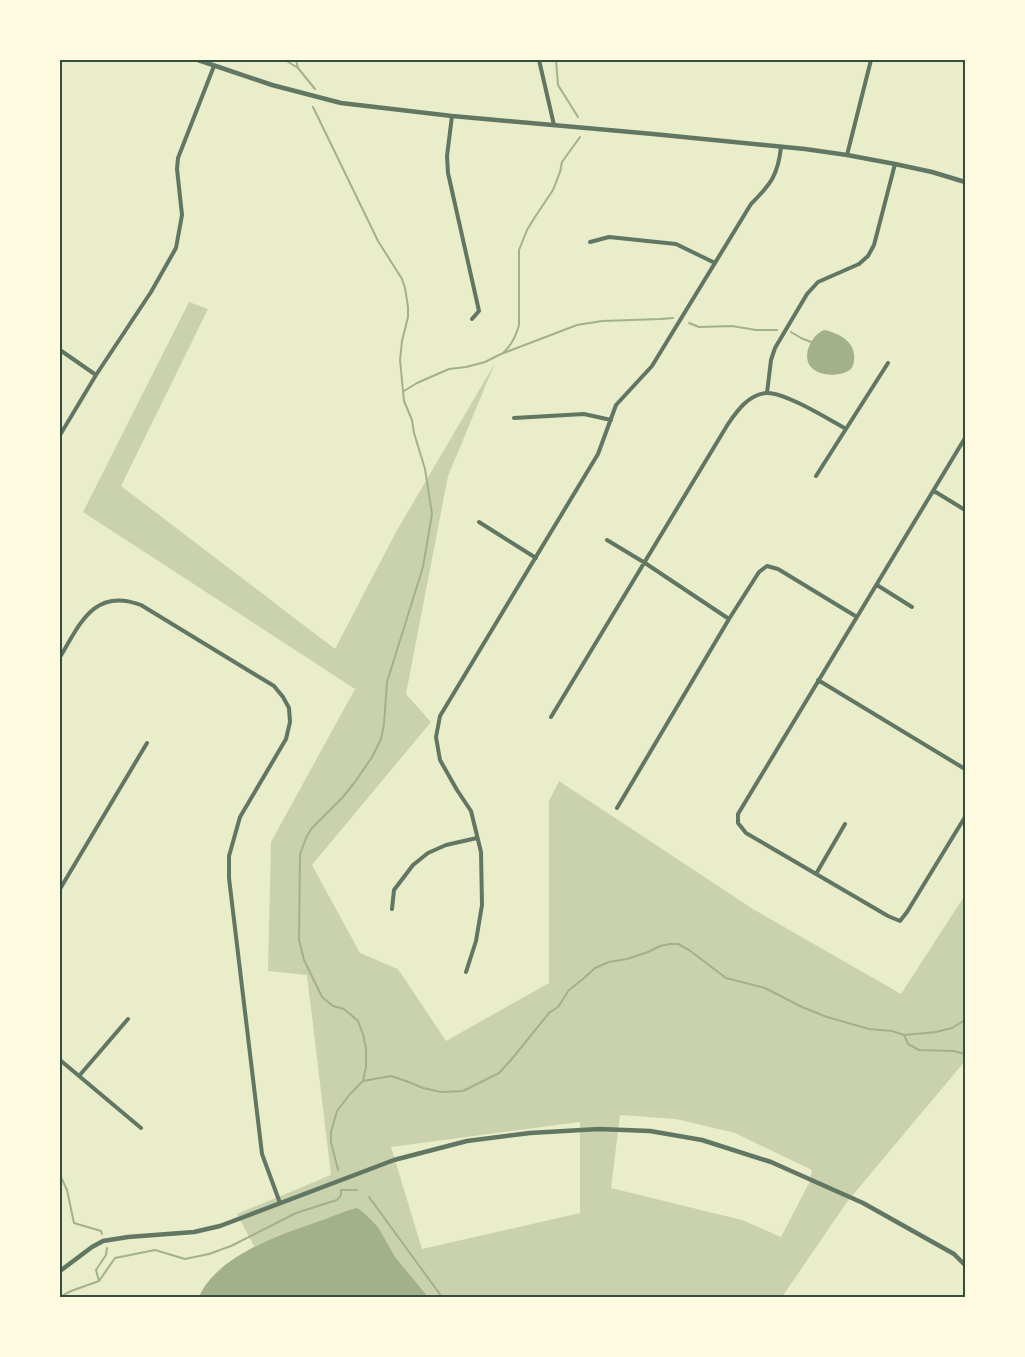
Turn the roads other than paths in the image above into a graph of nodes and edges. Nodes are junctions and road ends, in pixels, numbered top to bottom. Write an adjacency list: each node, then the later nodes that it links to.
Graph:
1 (198, 60): 4 (street)
2 (539, 60): 6 (street)
3 (871, 60): 8 (street)
4 (214, 66): 5 (street); 16 (street)
5 (452, 116): 6 (street); 13 (street)
6 (554, 126): 7 (street)
7 (781, 147): 8 (street); 12 (street)
8 (847, 155): 9 (street)
9 (895, 164): 10 (street); 17 (street)
10 (965, 182)
11 (590, 242): 12 (street)
12 (715, 263): 19 (street)
13 (472, 319)
14 (60, 350): 16 (street)
15 (888, 363): 20 (street)
16 (96, 375): 21 (street)
17 (767, 393): 20 (street); 29 (street)
18 (514, 418): 19 (street)
19 (611, 420): 28 (street)
20 (846, 429): 23 (street)
21 (60, 435)
22 (965, 438): 24 (street)
23 (816, 476)
24 (934, 491): 25 (street); 30 (street)
25 (965, 510)
26 (479, 522): 28 (street)
27 (607, 540): 29 (street)
28 (536, 558): 42 (street)
29 (645, 563): 33 (street); 36 (street)
30 (877, 585): 31 (street); 32 (street)
31 (912, 607)
32 (857, 618): 33 (street); 35 (street)
33 (729, 619): 39 (street)
34 (60, 657): 51 (street)
35 (818, 680): 38 (street); 43 (street)
36 (551, 717)
37 (147, 743): 44 (street)
38 (965, 769)
39 (617, 808)
40 (965, 817): 43 (street)
41 (845, 824): 43 (street)
42 (477, 838): 45 (street); 46 (street)
43 (816, 874)
44 (60, 888)
45 (392, 909)
46 (466, 972)
47 (128, 1019): 49 (street)
48 (60, 1060): 49 (street)
49 (79, 1076): 50 (street)
50 (141, 1128)
51 (280, 1203): 52 (street); 53 (street)
52 (965, 1265)
53 (60, 1271)

